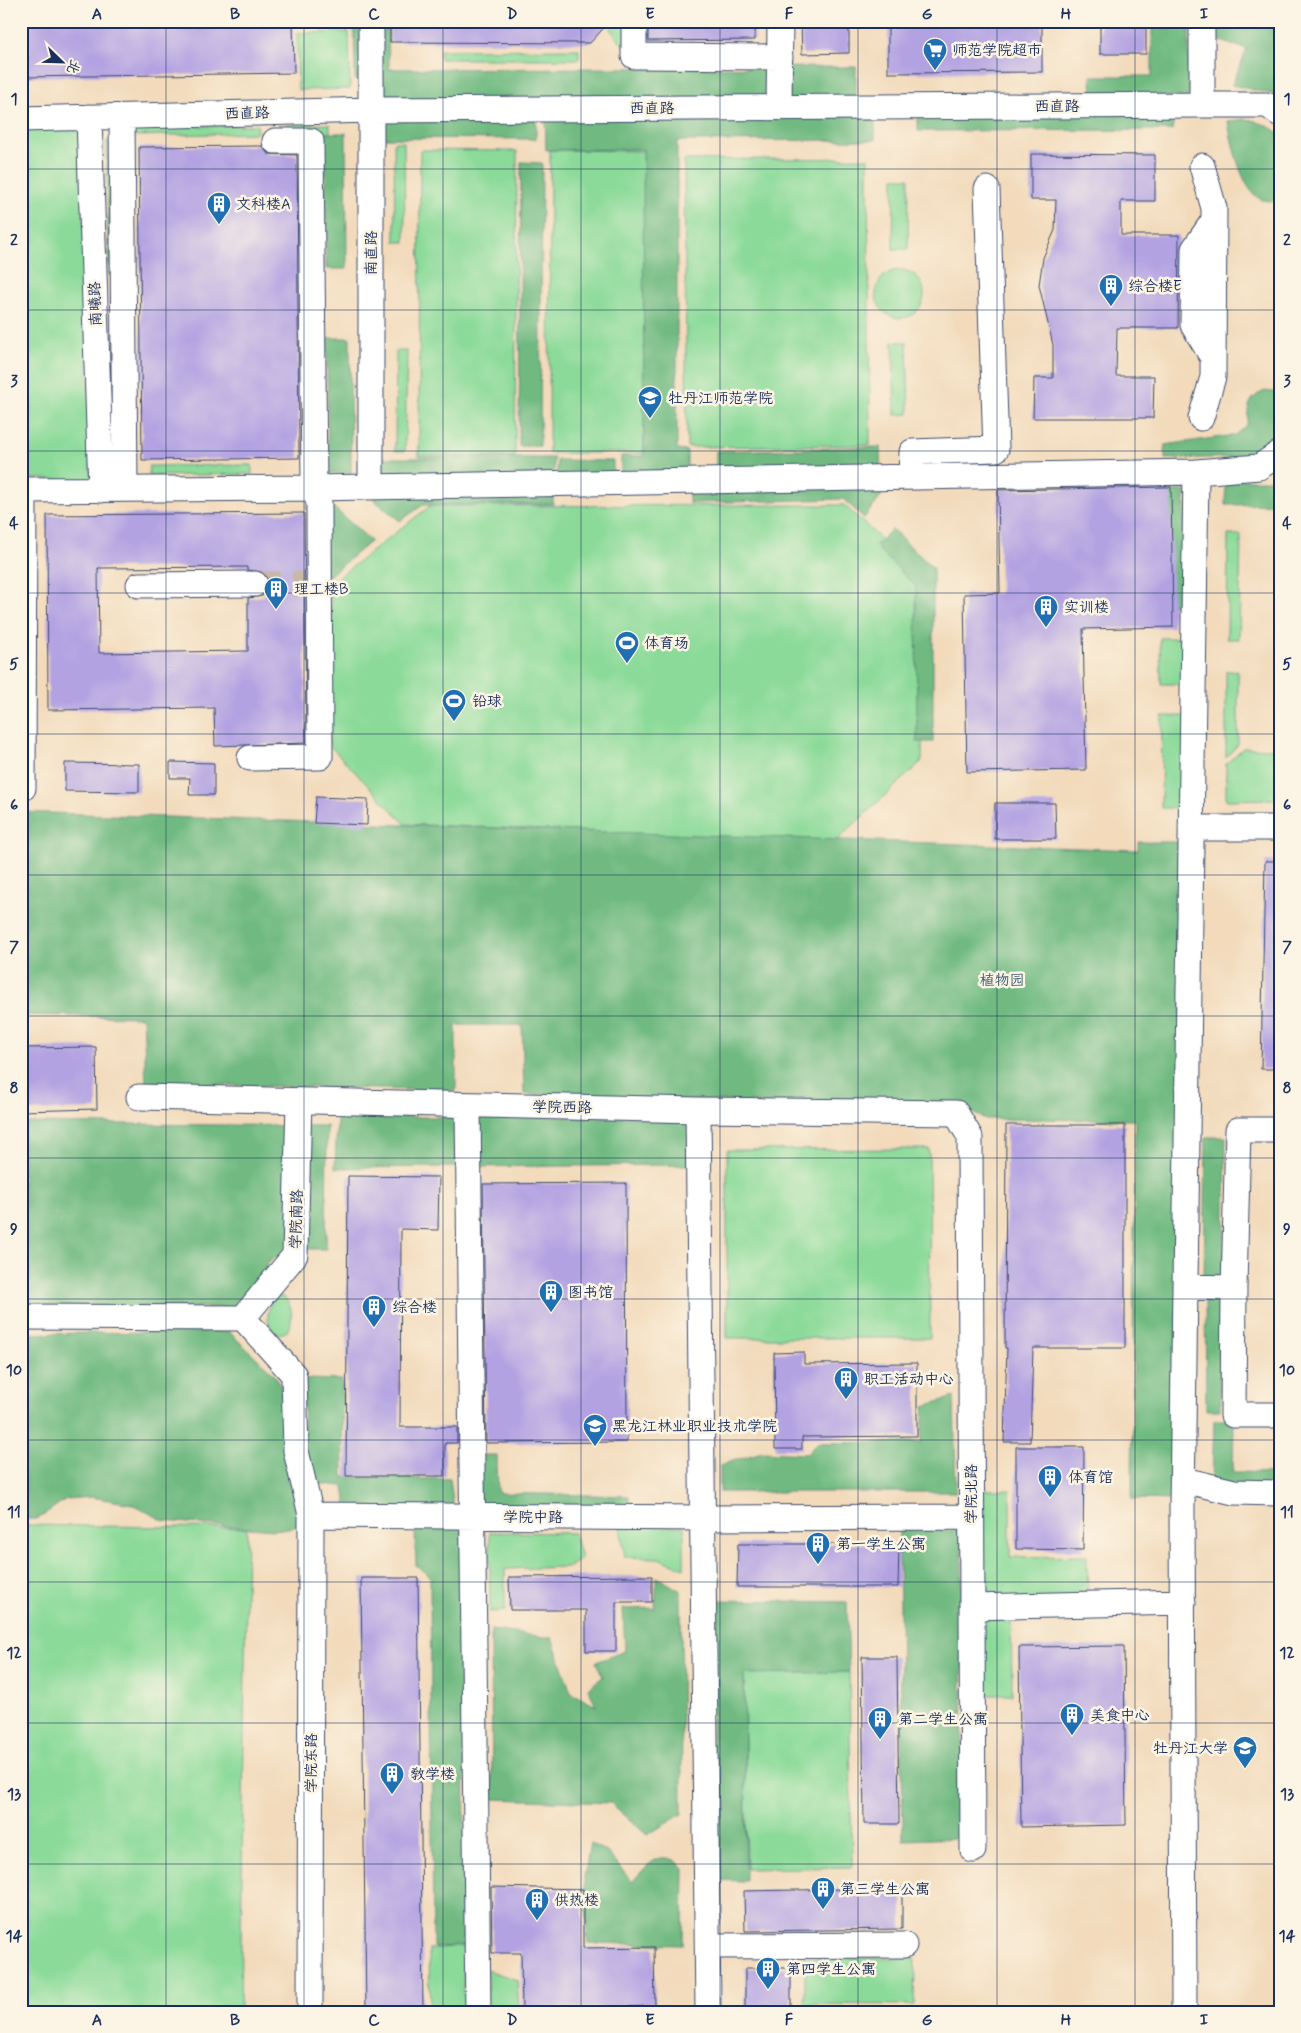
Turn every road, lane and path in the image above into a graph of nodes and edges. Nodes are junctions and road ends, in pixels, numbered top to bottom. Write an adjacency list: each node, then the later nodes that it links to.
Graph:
1 (371, 21): 8 (street, 南直路)
2 (634, 21): 5 (street)
3 (780, 21): 5 (street)
4 (1202, 21): 6 (street)
5 (780, 57): 7 (street)
6 (1202, 105): 7 (street, 西直路); 9 (street, 西直路)
7 (779, 107): 8 (street, 西直路)
8 (371, 110): 10 (street, 西直路); 24 (street, 南直路)
9 (1280, 114)
10 (122, 116): 11 (street, 西直路); 17 (street)
11 (89, 117): 12 (street, 西直路); 16 (street, 南曦路)
12 (21, 119)
13 (275, 141): 25 (street)
14 (1202, 166): 20 (street)
15 (988, 189): 23 (street)
16 (94, 254): 17 (street); 19 (street, 南曦路)
17 (123, 284): 18 (street)
18 (124, 325): 19 (street); 26 (street)
19 (96, 361): 27 (street, 南曦路)
20 (1201, 418)
21 (1280, 453): 22 (street)
22 (1196, 472): 23 (street); 33 (street)
23 (911, 477): 24 (street)
24 (371, 485): 25 (street)
25 (314, 488): 26 (street); 31 (street)
26 (125, 489): 27 (street)
27 (101, 490): 28 (street)
28 (23, 491): 32 (street)
29 (255, 584): 30 (street)
30 (139, 586)
31 (250, 758)
32 (23, 788)
33 (1191, 828): 34 (street); 41 (street)
34 (1280, 828)
35 (139, 1097): 36 (street, 学院西路)
36 (299, 1101): 37 (street, 学院西路); 44 (street, 学院南路)
37 (468, 1105): 38 (street, 学院西路); 49 (street)
38 (698, 1110): 40 (street, 学院西路); 51 (street)
39 (1280, 1130): 42 (street)
40 (970, 1137): 50 (street, 学院北路)
41 (1185, 1287): 42 (street); 46 (street)
42 (1234, 1288): 45 (street)
43 (21, 1317): 44 (street)
44 (243, 1318): 48 (street)
45 (1280, 1415)
46 (1182, 1480): 47 (street); 52 (street)
47 (1280, 1493)
48 (312, 1514): 49 (street, 学院中路); 57 (street, 学院东路)
49 (472, 1517): 51 (street, 学院中路); 58 (street)
50 (971, 1517): 51 (street, 学院中路); 53 (street, 学院北路)
51 (703, 1518): 56 (street)
52 (1183, 1602): 53 (street); 60 (street)
53 (972, 1607): 54 (street, 学院北路)
54 (973, 1850)
55 (904, 1945): 56 (street)
56 (708, 1946): 59 (street)
57 (310, 2012)
58 (478, 2012)
59 (708, 2012)
60 (1184, 2012)

